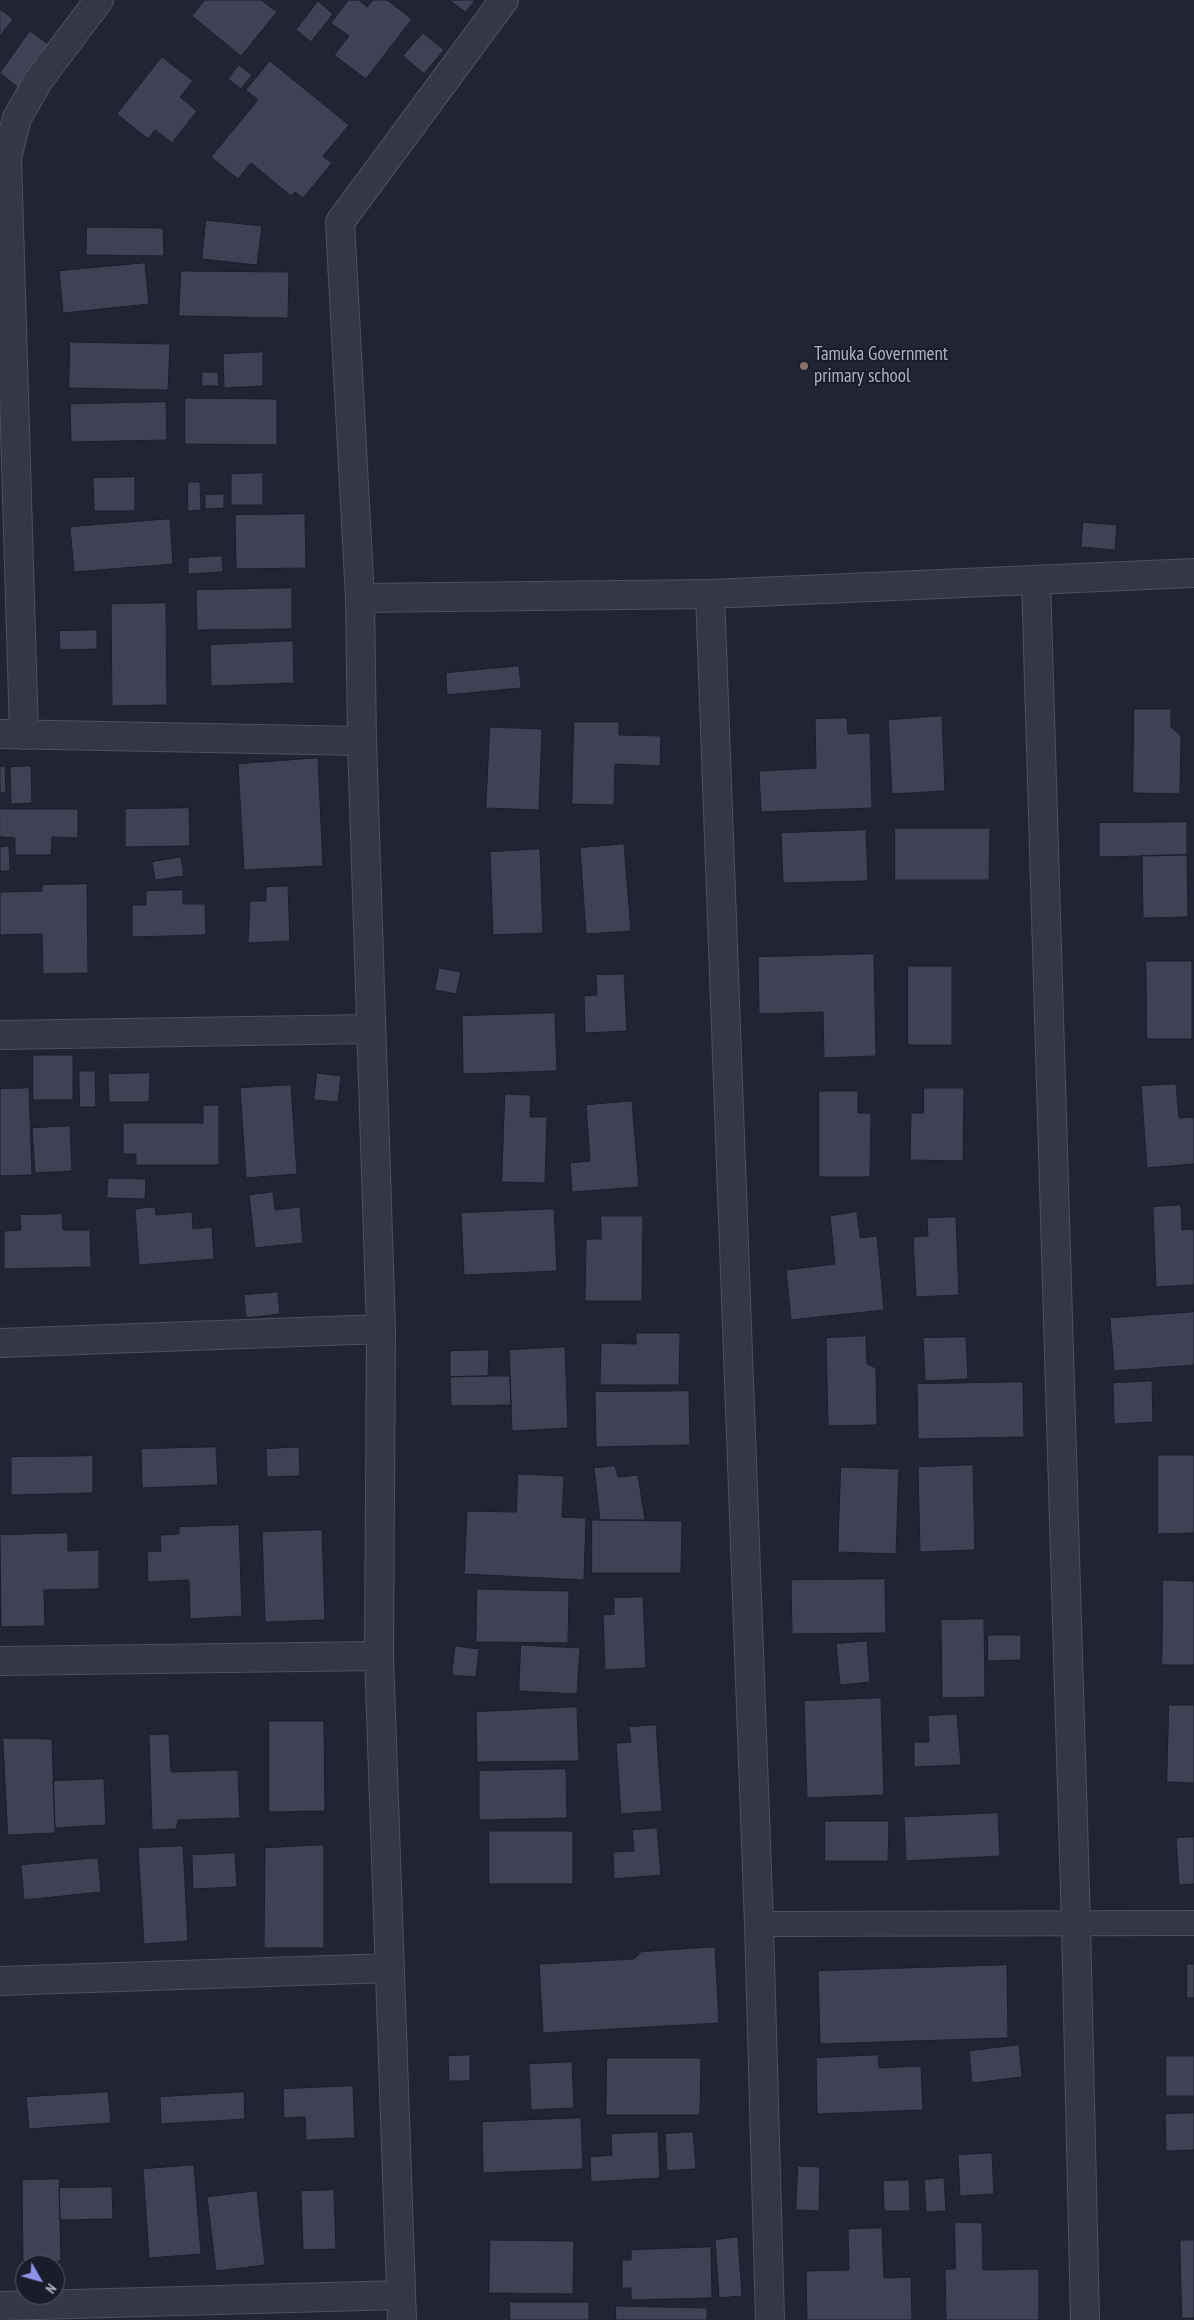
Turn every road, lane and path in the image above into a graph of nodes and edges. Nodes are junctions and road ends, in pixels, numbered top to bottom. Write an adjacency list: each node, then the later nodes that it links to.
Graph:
1 (99, 0): 7 (street)
2 (504, 0): 6 (street)
3 (1194, 573): 4 (street)
4 (1036, 580): 5 (street); 17 (street)
5 (710, 594): 6 (street); 16 (street)
6 (360, 598): 8 (street)
7 (12, 734): 8 (street)
8 (362, 741): 9 (street)
9 (371, 1029): 10 (street); 11 (street)
10 (0, 1035)
11 (381, 1329): 12 (street); 13 (street)
12 (0, 1343)
13 (379, 1656): 14 (street); 18 (street)
14 (0, 1661)
15 (1194, 1923): 17 (lane)
16 (759, 1924): 17 (lane); 22 (street)
17 (1076, 1924): 23 (street)
18 (390, 1968): 19 (street); 21 (street)
19 (0, 1981)
20 (0, 2306): 21 (street)
21 (402, 2308)
22 (770, 2320)
23 (1085, 2320)

